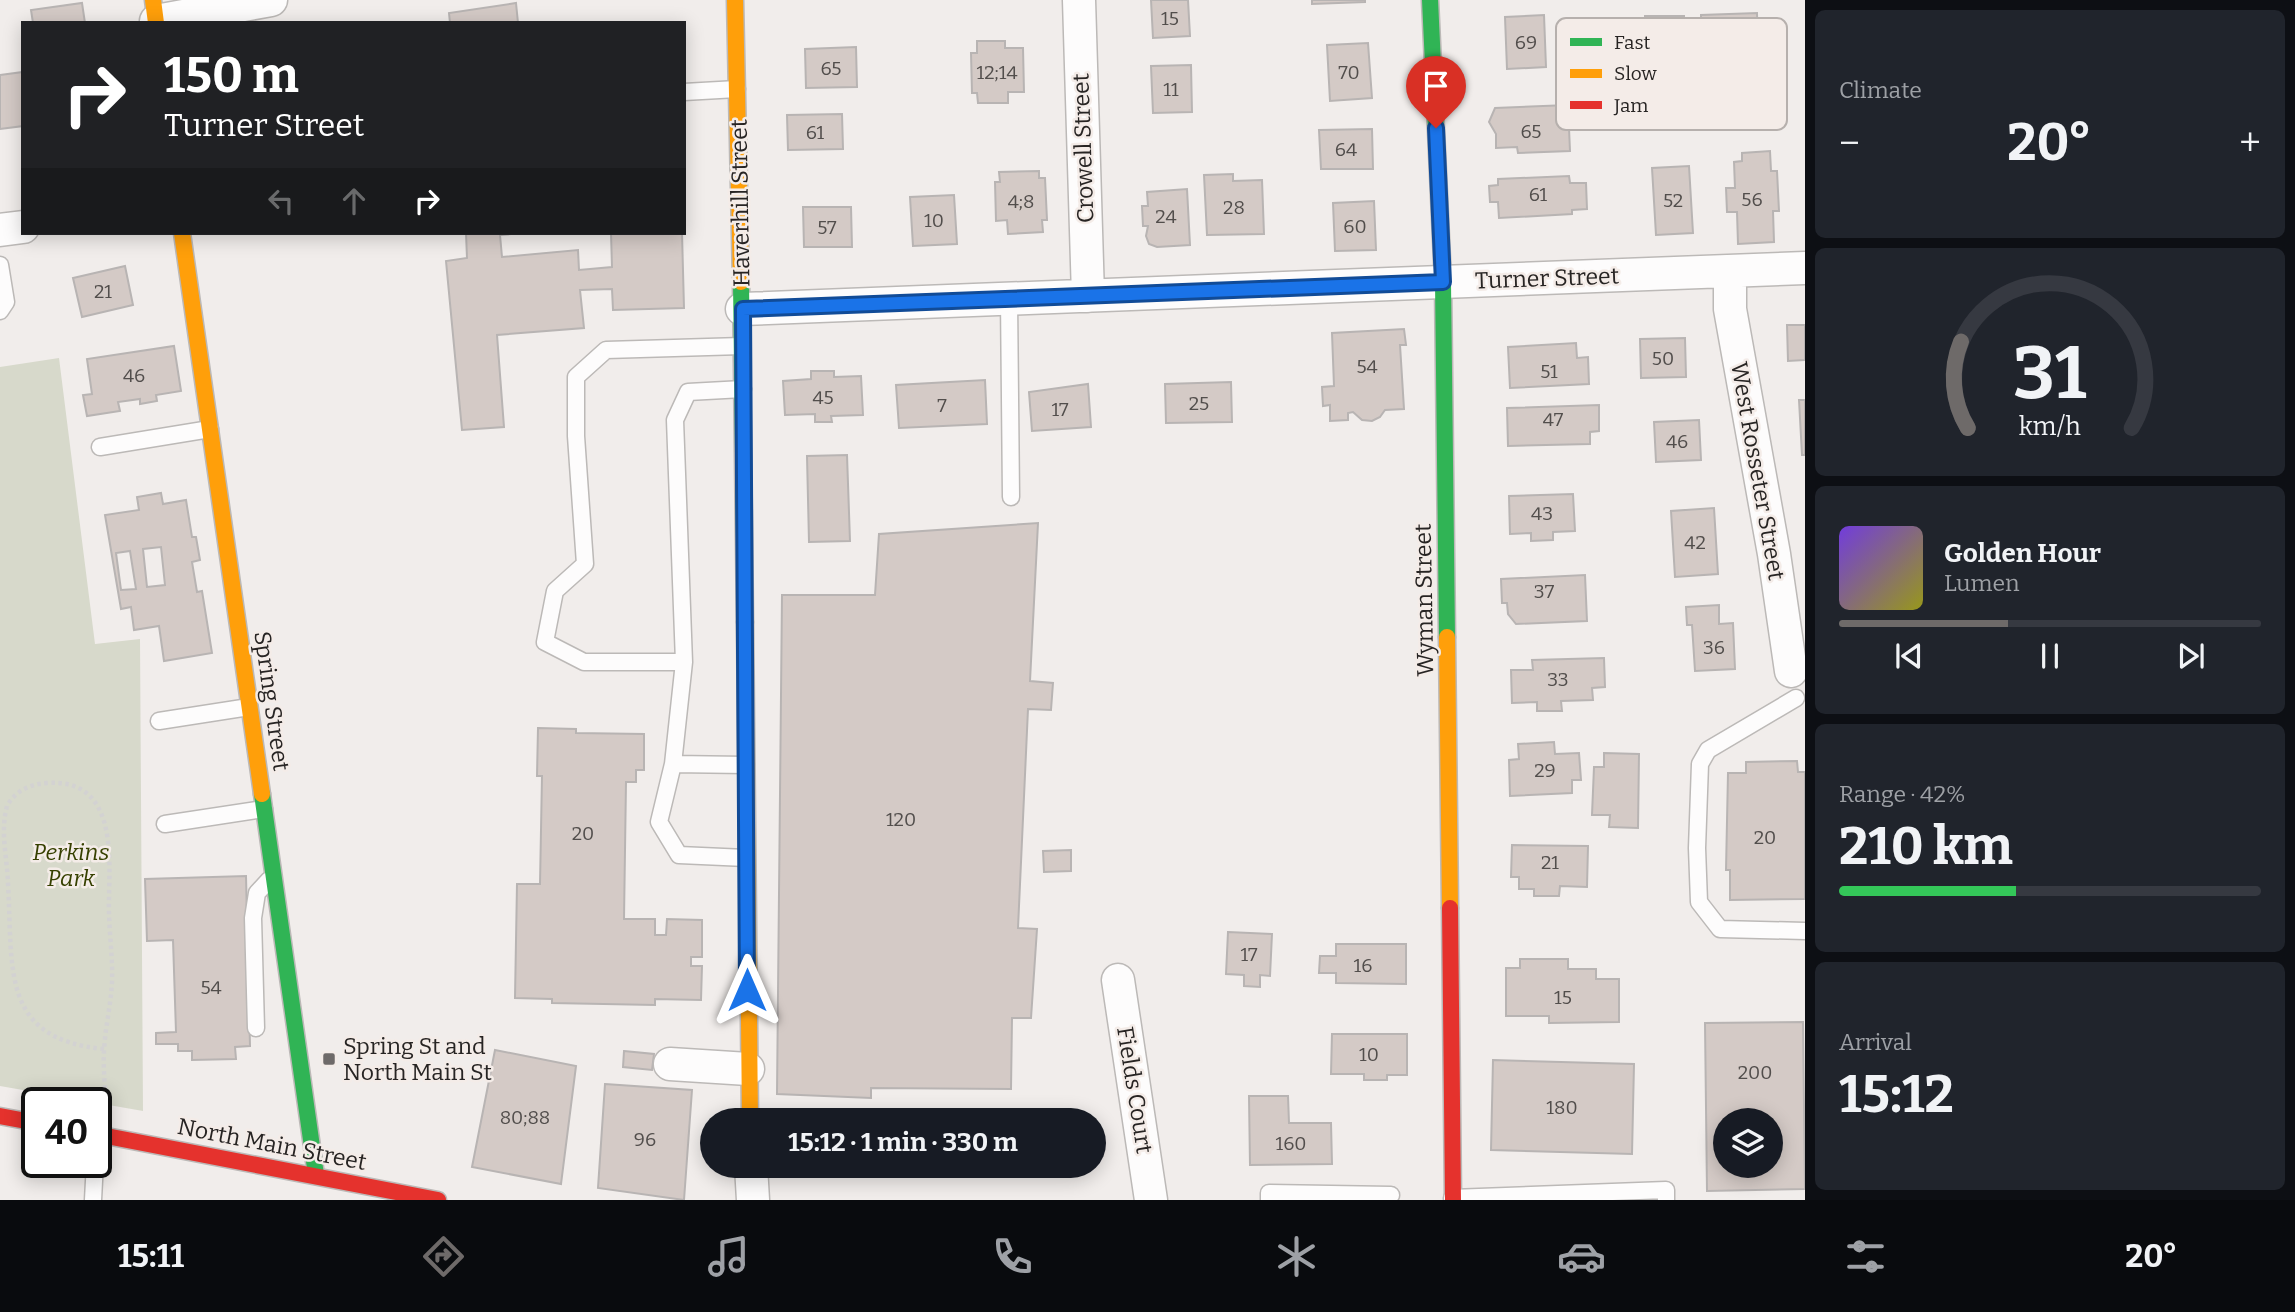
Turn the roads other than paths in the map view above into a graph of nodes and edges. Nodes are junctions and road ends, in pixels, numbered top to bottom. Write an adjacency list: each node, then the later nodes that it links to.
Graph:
1 (271, 0): 5 (street)
2 (735, 0): 6 (street, Haverhill Street)
3 (1079, 0): 15 (street, Crowell Street)
4 (1430, 0): 14 (street, Wyman Street)
5 (155, 14)
6 (737, 89): 7 (lane); 17 (street, Haverhill Street)
7 (686, 92)
8 (21, 227): 9 (street)
9 (0, 230)
10 (182, 235): 21 (street, Spring Street)
11 (0, 265): 18 (lane)
12 (1805, 268): 13 (street, Turner Street)
13 (1730, 271): 14 (street, Turner Street); 25 (street, West Rosseter Street)
14 (1443, 282): 15 (street, Turner Street); 47 (street, Wyman Street)
15 (1088, 296): 16 (street, Turner Street)
16 (1009, 299): 17 (street, Turner Street); 23 (lane)
17 (743, 309): 19 (street, Haverhill Street)
18 (0, 311)
19 (743, 346): 20 (street, Haverhill Street); 24 (lane)
20 (743, 389): 24 (lane); 29 (street, Haverhill Street)
21 (210, 429): 22 (lane); 26 (street, Spring Street)
22 (100, 447)
23 (1011, 497)
24 (684, 662): 28 (lane)
25 (1797, 693): 34 (lane)
26 (249, 708): 27 (lane); 30 (street, Spring Street)
27 (159, 721)
28 (673, 764): 29 (lane); 32 (lane)
29 (746, 765): 32 (street, Haverhill Street)
30 (264, 809): 31 (lane); 33 (street, Spring Street)
31 (165, 824)
32 (746, 858): 38 (street, Haverhill Street)
33 (274, 876): 36 (lane); 43 (street, Spring Street)
34 (1805, 931)
35 (1118, 980): 51 (street, Fields Court)
36 (256, 1028)
37 (670, 1064): 38 (street)
38 (748, 1069): 39 (street, Haverhill Street)
39 (750, 1108)
40 (0, 1116): 41 (street)
41 (21, 1120)
42 (112, 1139): 43 (street, North Main Street)
43 (316, 1175): 49 (street, North Main Street)
44 (94, 1178): 48 (lane)
45 (752, 1178): 50 (street)
46 (1391, 1195): 52 (lane)
47 (1452, 1199): 53 (lane)
48 (93, 1200)
49 (438, 1200)
50 (753, 1200)
51 (1151, 1200)
52 (1269, 1200)
53 (1666, 1200)

